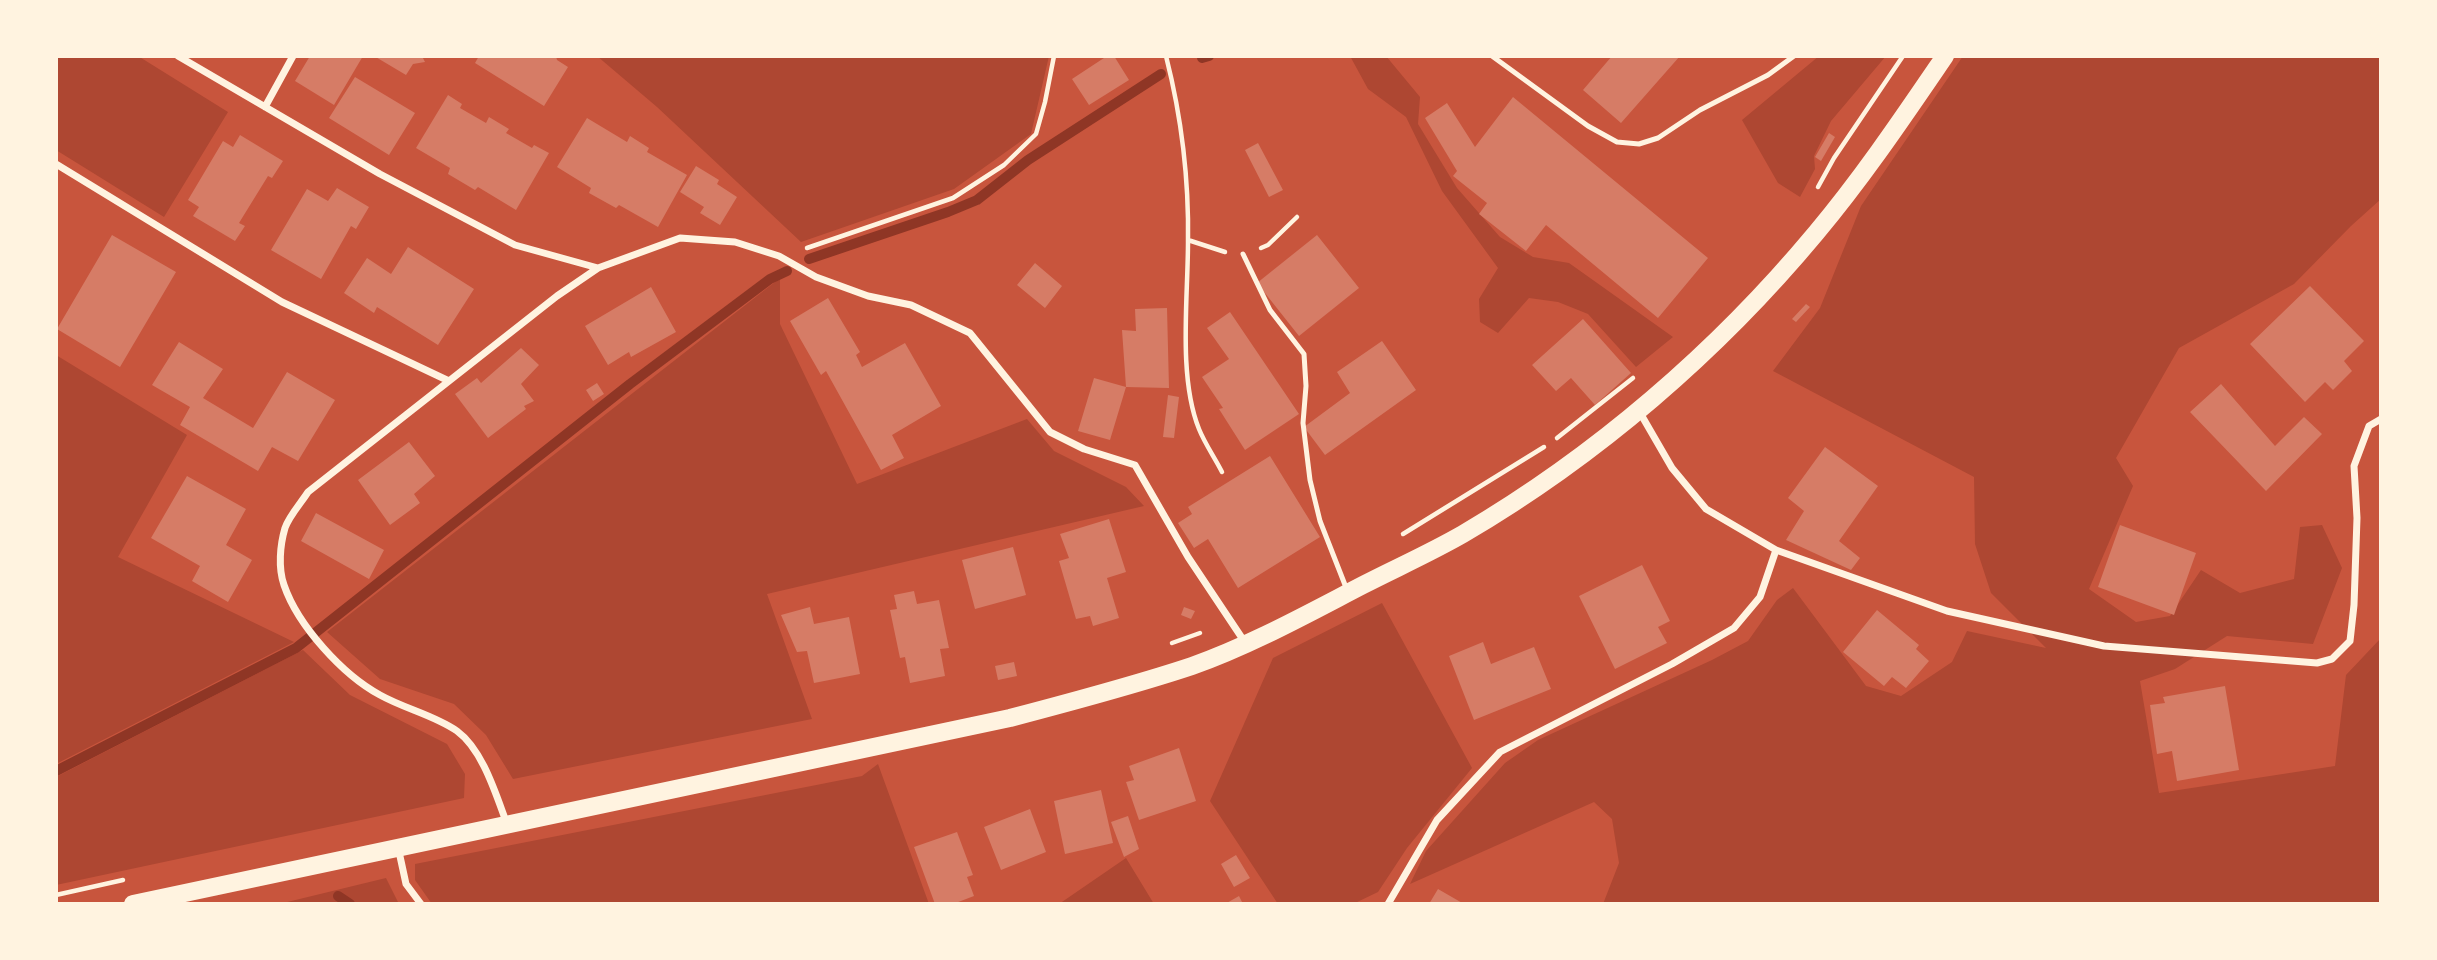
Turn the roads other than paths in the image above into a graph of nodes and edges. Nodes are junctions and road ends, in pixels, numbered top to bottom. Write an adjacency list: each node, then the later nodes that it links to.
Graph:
1 (178, 56): 6 (street)
2 (293, 56): 6 (street)
3 (1492, 56): 4 (lane)
4 (1794, 56)
5 (1945, 56): 11 (main road)
6 (265, 107): 9 (street)
7 (56, 164): 10 (street)
8 (1243, 254): 14 (lane)
9 (598, 268): 10 (street); 15 (street)
10 (449, 381): 16 (street)
11 (1639, 410): 13 (street); 14 (main road)
12 (2381, 419): 13 (street)
13 (1776, 550): 20 (street)
14 (1349, 592): 15 (main road)
15 (1247, 644): 16 (main road)
16 (507, 824): 17 (main road)
17 (399, 853): 18 (main road); 19 (street)
18 (133, 904)
19 (421, 904)
20 (1388, 904)

